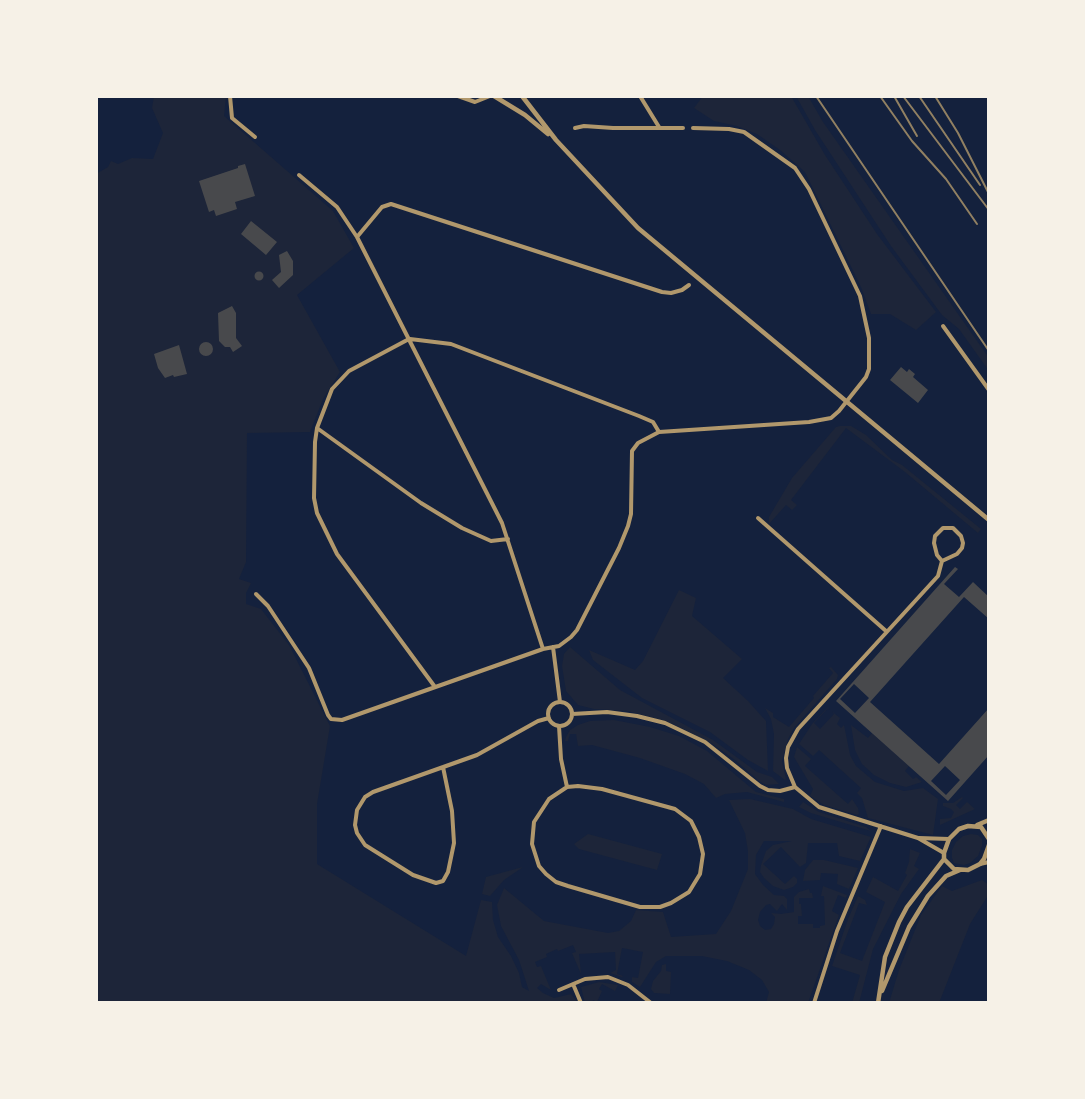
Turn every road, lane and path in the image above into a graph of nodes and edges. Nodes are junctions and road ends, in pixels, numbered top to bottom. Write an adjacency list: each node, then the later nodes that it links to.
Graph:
1 (230, 96): 10 (street)
2 (459, 96): 3 (street)
3 (493, 96): 11 (street)
4 (522, 96): 11 (street)
5 (640, 96): 7 (street)
6 (575, 128): 7 (street)
7 (660, 128): 8 (street)
8 (683, 128)
9 (693, 128): 18 (street)
10 (255, 137)
11 (556, 140): 18 (street)
12 (299, 175): 13 (street)
13 (357, 237): 14 (street); 16 (street)
14 (689, 285)
15 (943, 326): 17 (street)
16 (409, 339): 19 (street); 20 (street); 23 (street)
17 (989, 390)
18 (847, 401): 20 (street); 22 (street)
19 (317, 428): 23 (street); 29 (street)
20 (659, 432): 27 (street)
21 (758, 518): 26 (street)
22 (989, 520)
23 (508, 539): 28 (street)
24 (942, 561): 24 (street); 26 (street)
25 (256, 594): 29 (street)
26 (886, 631): 36 (street)
27 (553, 647): 28 (street); 30 (street)
28 (543, 649): 29 (street)
29 (435, 687)
30 (560, 702): 31 (street); 32 (street)
31 (572, 714): 33 (street); 36 (street)
32 (549, 717): 33 (street); 34 (street)
33 (559, 726): 35 (street)
34 (443, 767): 34 (street)
35 (567, 787): 35 (street)
36 (795, 787): 38 (street)
37 (989, 820): 39 (street)
38 (881, 826): 40 (street); 53 (street)
39 (975, 826): 41 (street); 42 (street)
40 (918, 838): 41 (street); 44 (street)
41 (949, 839): 44 (street)
42 (989, 839)
43 (989, 845): 46 (street)
44 (944, 856): 47 (street); 50 (street)
45 (989, 862): 46 (street)
46 (980, 864): 47 (street)
47 (960, 870): 50 (street)
48 (573, 984): 49 (street); 51 (street); 52 (street)
49 (559, 990)
50 (878, 1001)
51 (581, 1003)
52 (651, 1003)
53 (814, 1003)

